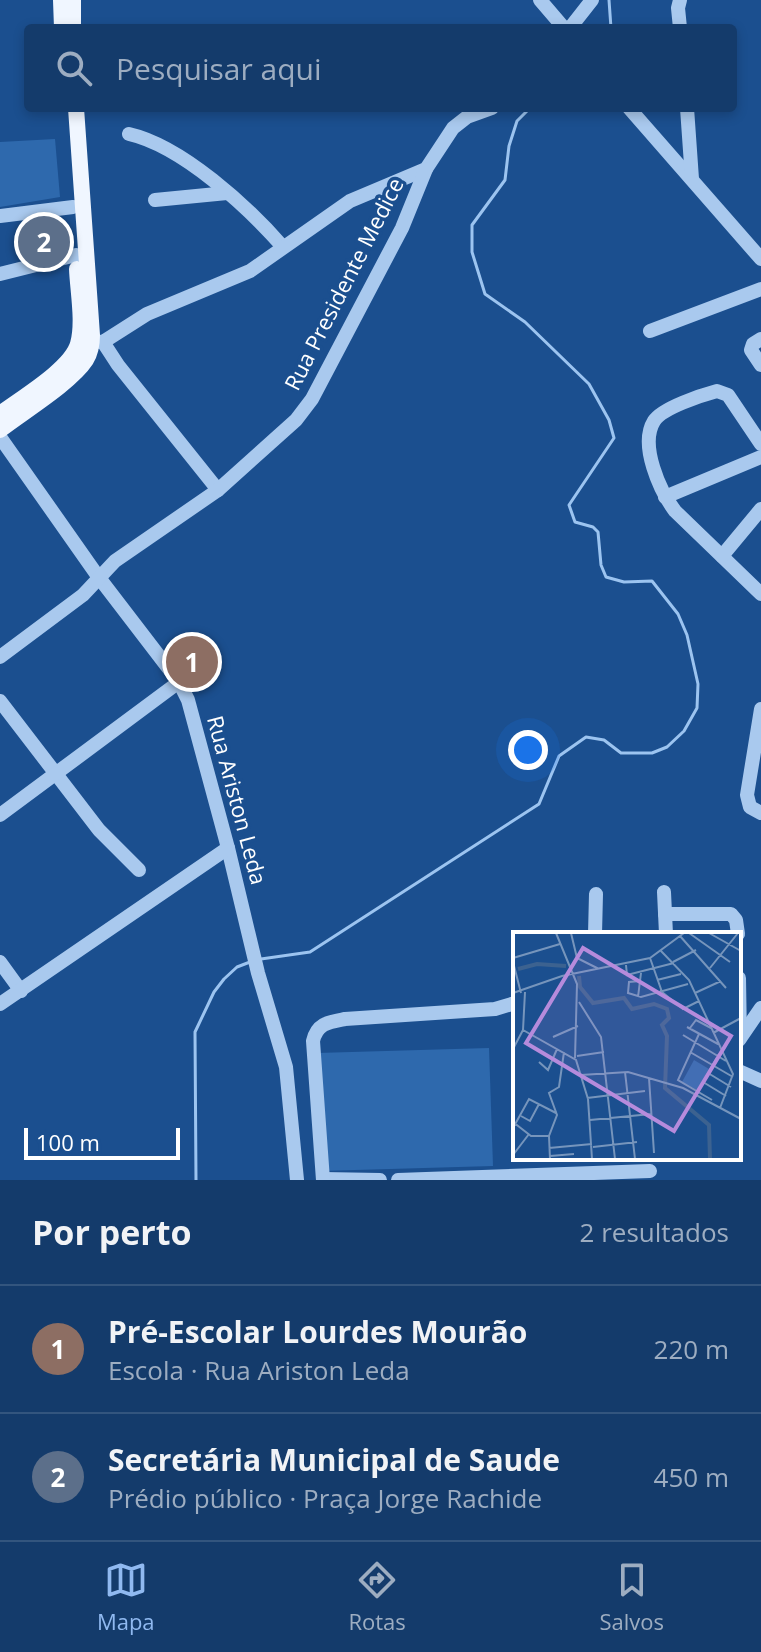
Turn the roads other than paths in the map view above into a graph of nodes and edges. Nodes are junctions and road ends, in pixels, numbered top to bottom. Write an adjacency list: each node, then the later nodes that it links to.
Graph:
1 (61, 0): 6 (main road)
2 (73, 0): 7 (main road)
3 (540, 0): 8 (street)
4 (592, 0): 9 (street)
5 (680, 0): 10 (street)
6 (62, 24)
7 (73, 24)
8 (561, 24)
9 (573, 24)
10 (680, 24)
11 (65, 112): 21 (main road)
12 (76, 112): 30 (main road)
13 (481, 112): 17 (street, Rua Presidente Medice)
14 (632, 112): 18 (street)
15 (687, 112): 18 (street)
16 (129, 134): 19 (street)
17 (426, 169): 23 (street); 37 (street, Rua Presidente Medice)
18 (692, 180): 25 (street)
19 (227, 193): 20 (street); 23 (street)
20 (155, 200)
21 (73, 207): 22 (street); 24 (main road)
22 (0, 216)
23 (283, 247): 30 (street)
24 (76, 255): 26 (street); 30 (main road)
25 (761, 259)
26 (0, 274)
27 (761, 289): 28 (street)
28 (650, 331)
29 (761, 339): 31 (street)
30 (91, 345): 32 (main road); 33 (main road); 37 (street)
31 (761, 365)
32 (0, 414)
33 (0, 430)
34 (0, 437): 41 (street, Rua Ariston Leda)
35 (761, 444): 38 (street)
36 (761, 457): 38 (street)
37 (218, 490): 41 (street, Rua Presidente Medice)
38 (665, 497): 40 (street)
39 (761, 509): 40 (street)
40 (722, 556): 42 (street)
41 (99, 578): 43 (street, Rua Presidente Medice); 44 (street, Rua Ariston Leda)
42 (761, 594)
43 (0, 657)
44 (179, 682): 47 (street); 50 (street, Rua Ariston Leda)
45 (0, 701): 47 (street)
46 (761, 709): 48 (street)
47 (56, 774): 49 (street); 51 (street)
48 (761, 813)
49 (0, 815)
50 (228, 848): 59 (street); 70 (street, Rua Ariston Leda)
51 (139, 870)
52 (664, 892): 54 (street)
53 (596, 894): 55 (street)
54 (665, 914): 56 (street); 57 (street)
55 (595, 932)
56 (666, 932)
57 (738, 932)
58 (0, 962): 59 (street)
59 (21, 991): 60 (street)
60 (0, 1004)
61 (513, 1004): 71 (street)
62 (761, 1008): 63 (street)
63 (741, 1038)
64 (741, 1072): 65 (street)
65 (761, 1081)
66 (597, 1170): 67 (street); 68 (street)
67 (651, 1170)
68 (527, 1177): 69 (street)
69 (461, 1179): 73 (street)
70 (297, 1180)
71 (323, 1180): 72 (street)
72 (380, 1180)
73 (398, 1180)

